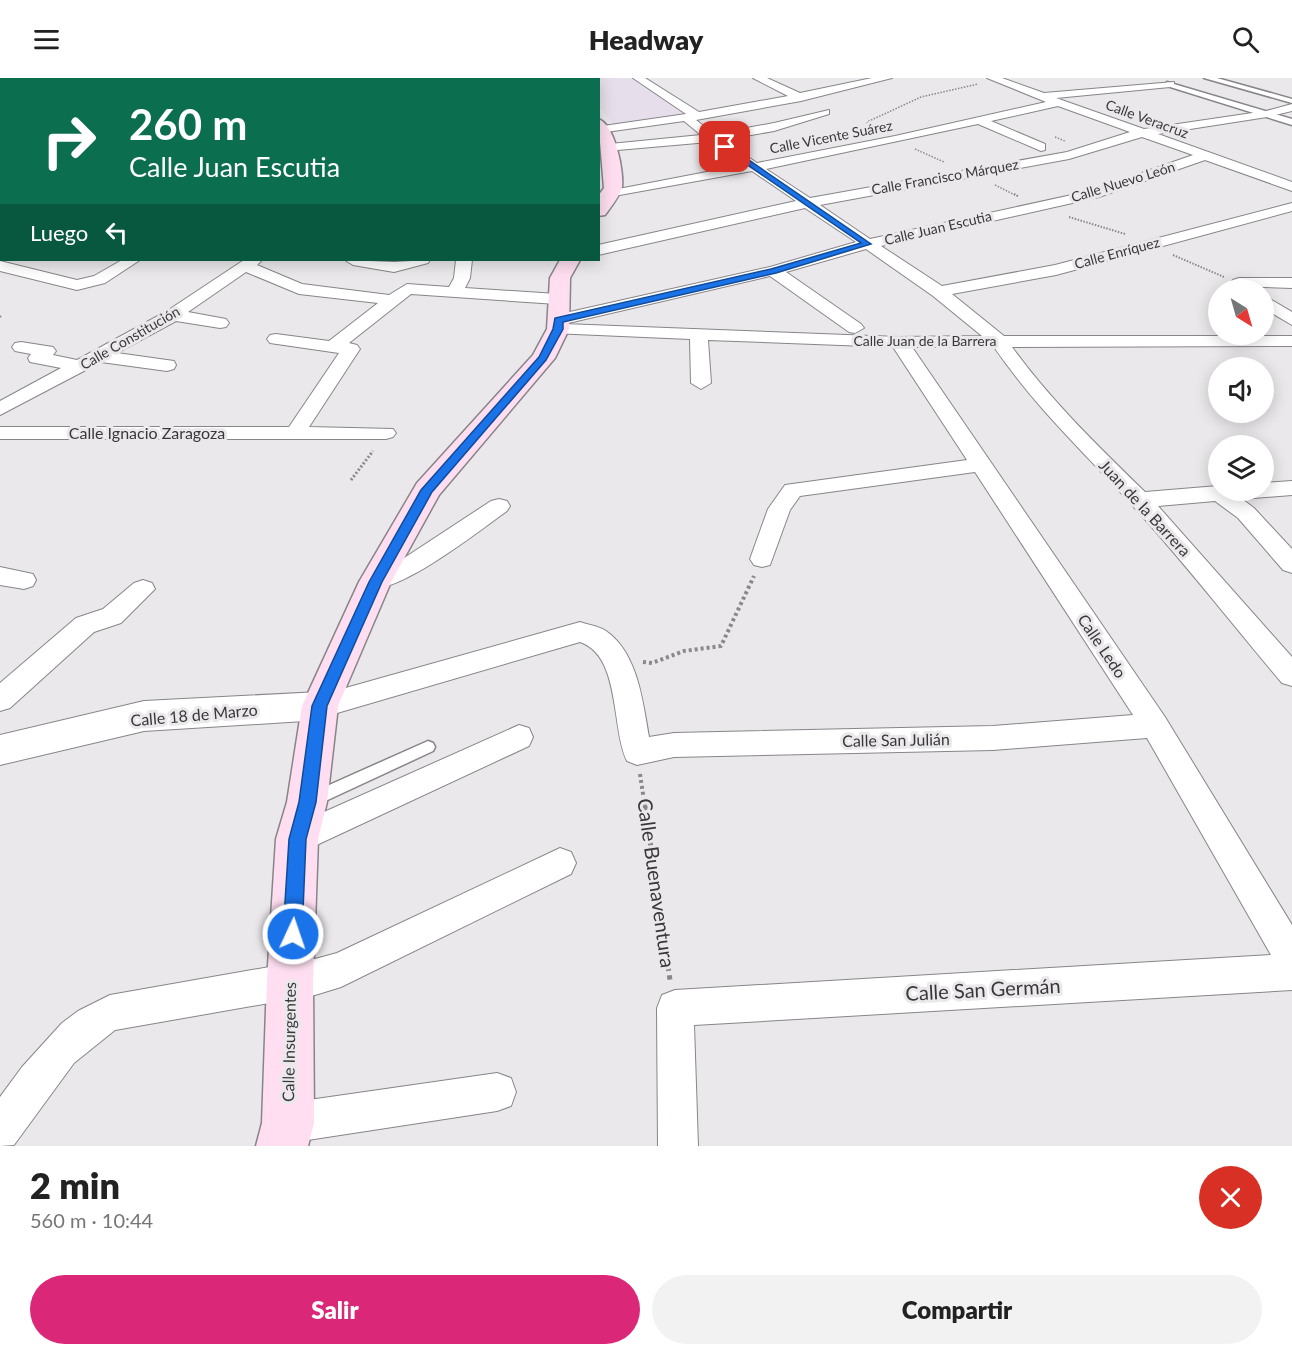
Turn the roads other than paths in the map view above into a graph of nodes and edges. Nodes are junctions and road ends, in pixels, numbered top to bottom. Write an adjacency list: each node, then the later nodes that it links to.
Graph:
1 (638, 78): 14 (street, Juan de la Barrera)
2 (758, 78): 9 (street)
3 (887, 78): 9 (street)
4 (1208, 78): 10 (street)
5 (998, 80): 8 (street, Calle Veracruz)
6 (1192, 80): 7 (street)
7 (1170, 84): 8 (street); 13 (street)
8 (1041, 96): 11 (street, Calle Veracruz)
9 (798, 97): 14 (street); 19 (street)
10 (1292, 101)
11 (1059, 102): 15 (street, Calle Vicente Suárez); 18 (street, Calle Veracruz)
12 (1292, 107): 13 (street, Calle Francisco Márquez)
13 (1267, 114): 16 (street); 18 (street, Calle Francisco Márquez)
14 (692, 117): 17 (street); 19 (street, Juan de la Barrera)
15 (980, 121): 20 (street, Calle Francisco Márquez); 23 (street, Calle Vicente Suárez)
16 (1292, 122)
17 (601, 127): 21 (main road)
18 (1141, 133): 22 (street, Calle Veracruz); 26 (street, Calle Francisco Márquez)
19 (709, 136): 21 (street); 23 (street, Juan de la Barrera)
20 (1041, 147)
21 (610, 148): 25 (main road)
22 (1207, 156): 24 (street, Calle Veracruz); 27 (street, Calle Nuevo León)
23 (756, 167): 25 (street, Calle Vicente Suárez); 26 (street, Juan de la Barrera)
24 (1292, 187)
25 (608, 195): 29 (main road)
26 (807, 203): 30 (street, Juan de la Barrera); 31 (street, Calle Francisco Márquez)
27 (1038, 205): 30 (street, Calle Juan Escutia)
28 (1292, 207): 43 (street, Calle Enríquez)
29 (600, 208)
30 (867, 244): 39 (street, Calle Juan Escutia); 43 (street, Juan de la Barrera)
31 (600, 250)
32 (130, 261): 38 (street)
33 (359, 261): 34 (street)
34 (418, 261)
35 (464, 261): 42 (street)
36 (569, 261): 47 (main road, Calle Insurgentes)
37 (250, 263): 44 (street); 46 (street, Calle Constitución)
38 (0, 266)
39 (773, 271): 47 (street, Calle Juan Escutia); 50 (street)
40 (1292, 283): 41 (street)
41 (1274, 284)
42 (455, 291): 44 (street); 47 (street)
43 (939, 292): 53 (street, Juan de la Barrera)
44 (399, 294): 57 (street)
45 (1274, 308): 48 (street)
46 (173, 315): 49 (street); 58 (street, Calle Constitución)
47 (558, 316): 51 (street, Calle Juan de la Barrera); 75 (main road, Calle Insurgentes)
48 (1292, 321)
49 (220, 323)
50 (855, 328)
51 (699, 334): 55 (street, Calle Juan de la Barrera); 61 (street)
52 (276, 339): 57 (street)
53 (999, 341): 54 (street, Calle Juan de la Barrera); 55 (street, Calle Juan de la Barrera); 70 (street, Juan de la Barrera)
54 (1292, 341)
55 (899, 342): 66 (street, Calle Ledo)
56 (21, 347): 60 (street)
57 (333, 347): 65 (street)
58 (100, 356): 59 (street); 60 (street, Calle Constitución)
59 (167, 365)
60 (81, 366): 62 (street, Calle Constitución)
61 (701, 383)
62 (0, 409)
63 (0, 433): 65 (street, Calle Ignacio Zaragoza)
64 (386, 433): 65 (street, Calle Ignacio Zaragoza)
65 (294, 434)
66 (980, 465): 73 (street); 80 (street, Calle Ledo)
67 (1292, 488): 68 (street)
68 (1274, 489)
69 (1208, 495): 70 (street)
70 (1140, 500): 77 (street, Juan de la Barrera)
71 (1230, 501): 74 (street)
72 (499, 506): 75 (street)
73 (762, 559)
74 (1292, 564)
75 (375, 582): 79 (main road, Calle Insurgentes)
76 (143, 589): 78 (street)
77 (1292, 675)
78 (0, 700)
79 (320, 706): 80 (street, Calle San Julián); 83 (street, Calle 18 de Marzo); 84 (main road, Calle Insurgentes)
80 (1155, 725): 87 (street, Calle Ledo)
81 (519, 737): 85 (street)
82 (428, 747): 84 (lane)
83 (0, 750)
84 (308, 802): 85 (main road, Calle Insurgentes)
85 (297, 839): 89 (main road, Calle Insurgentes)
86 (560, 863): 89 (street)
87 (1292, 958)
88 (1292, 972): 93 (street, Calle San Germán)
89 (290, 981): 91 (street); 92 (main road, Calle Insurgentes)
90 (497, 1092): 92 (street)
91 (0, 1131)
92 (285, 1134)
93 (678, 1146)

